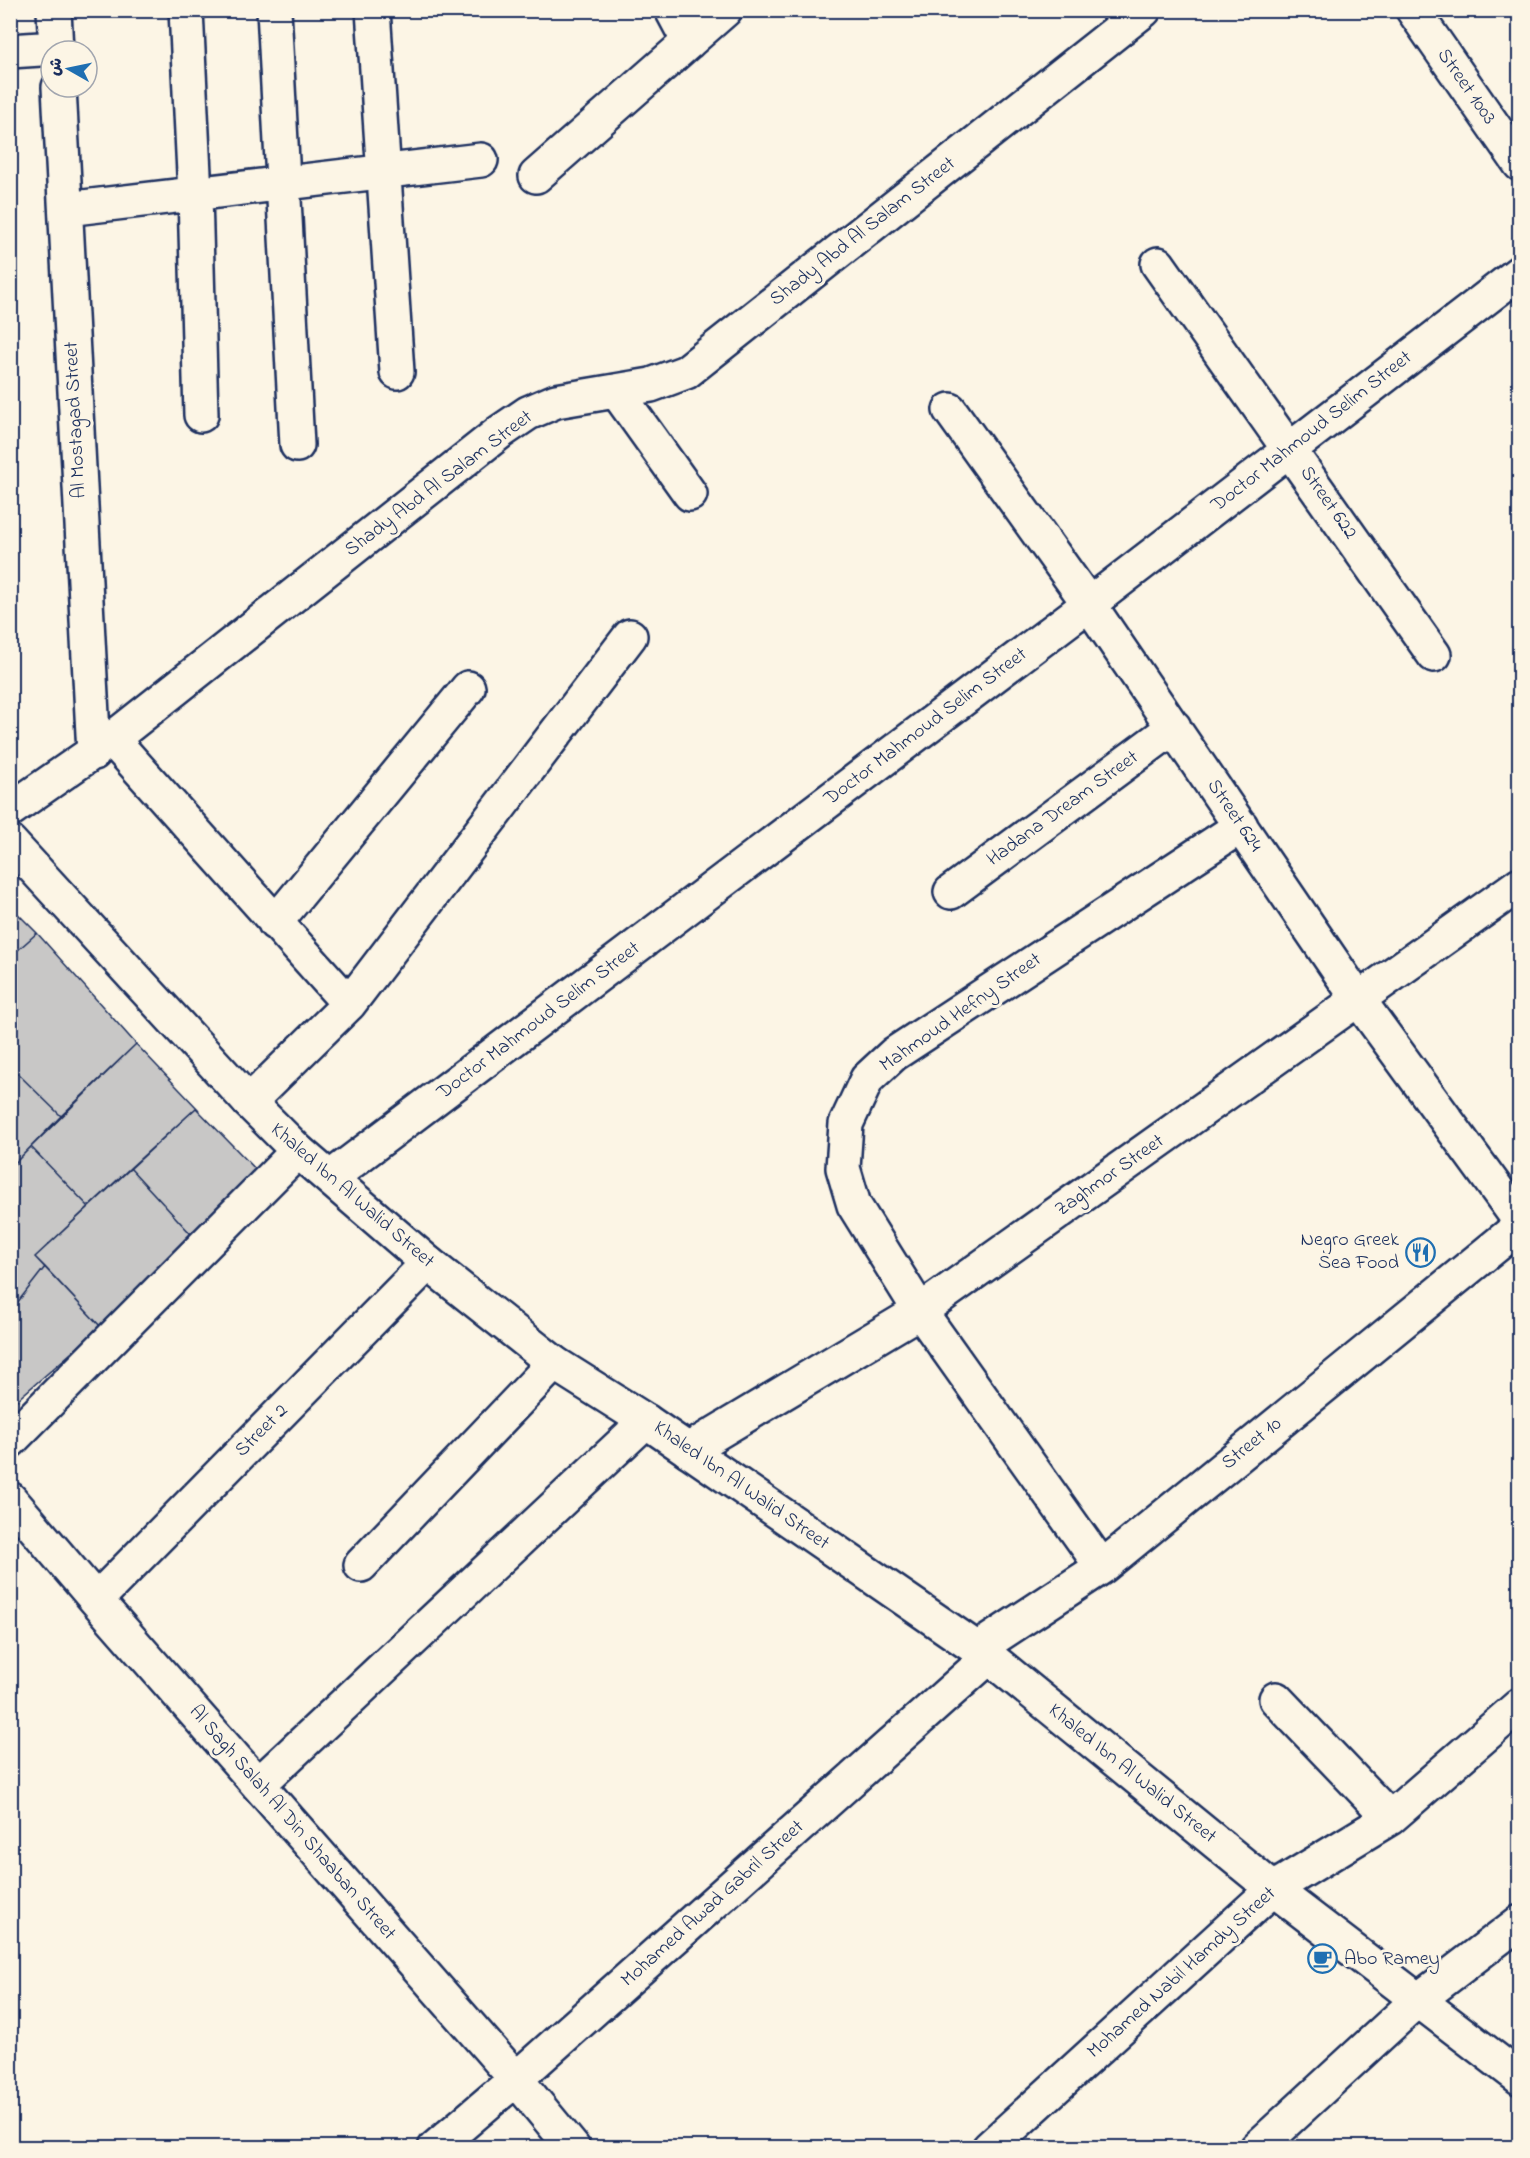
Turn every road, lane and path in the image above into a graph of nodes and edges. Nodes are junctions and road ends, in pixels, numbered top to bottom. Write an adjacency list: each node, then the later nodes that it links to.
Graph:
1 (54, 10): 9 (street)
2 (186, 10): 19 (street)
3 (274, 10): 18 (street)
4 (373, 10): 16 (street)
5 (672, 10): 10 (street)
6 (725, 10): 10 (street)
7 (1144, 10): 24 (street, Shady Abd Al Salam Street)
8 (1413, 10): 15 (street, Street 1003)
9 (55, 39)
10 (689, 42): 17 (street)
11 (39, 50): 12 (street)
12 (10, 51)
13 (59, 99): 20 (street, Al Mostagad Street)
14 (481, 160): 16 (street)
15 (1520, 164)
16 (384, 171): 18 (street); 23 (street)
17 (536, 176)
18 (284, 184): 19 (street); 27 (street)
19 (195, 194): 20 (street); 26 (street)
20 (66, 209): 35 (street, Al Mostagad Street)
21 (1158, 264): 28 (street, Street 622)
22 (1520, 272): 28 (street, Doctor Mahmoud Selim Street)
23 (397, 372)
24 (617, 392): 29 (street); 35 (street, Shady Abd Al Salam Street)
25 (950, 410): 30 (street, Street 624)
26 (201, 416)
27 (297, 445)
28 (1289, 448): 30 (street, Doctor Mahmoud Selim Street); 32 (street, Street 622)
29 (690, 494)
30 (1089, 604): 34 (street, Street 624); 46 (street, Doctor Mahmoud Selim Street)
31 (630, 636): 43 (street)
32 (1434, 656)
33 (468, 688): 41 (street)
34 (1174, 727): 37 (street, Street 624); 40 (street, Hadana Dream Street)
35 (103, 746): 36 (street, Shady Abd Al Salam Street); 41 (street)
36 (10, 810)
37 (1241, 826): 42 (street, Street 624); 50 (street, Mahmoud Hefny Street)
38 (10, 842): 44 (street, Khaled Ibn Al Walid Street)
39 (1520, 884): 42 (street, Zaghmor Street)
40 (951, 891)
41 (275, 923): 43 (street)
42 (1358, 999): 47 (street, Street 624); 50 (street, Zaghmor Street)
43 (349, 1004): 44 (street)
44 (249, 1102): 45 (street, Khaled Ibn Al Walid Street)
45 (298, 1151): 46 (street, Khaled Ibn Al Walid Street); 53 (street)
46 (330, 1178): 49 (street, Khaled Ibn Al Walid Street)
47 (1520, 1221)
48 (1520, 1226): 57 (street, Street 10)
49 (428, 1263): 51 (street, Khaled Ibn Al Walid Street); 58 (street, Street 2)
50 (920, 1311): 54 (street, Zaghmor Street); 57 (street, Mahmoud Hefny Street)
51 (554, 1363): 52 (street, Khaled Ibn Al Walid Street); 56 (street)
52 (646, 1421): 54 (street, Khaled Ibn Al Walid Street); 62 (street)
53 (10, 1441)
54 (688, 1450): 59 (street, Khaled Ibn Al Walid Street)
55 (10, 1499): 58 (street, Al Sagh Salah Al Din Shaaban Street)
56 (361, 1565)
57 (1102, 1567): 59 (street, Street 10)
58 (96, 1600): 62 (street, Al Sagh Salah Al Din Shaaban Street)
59 (983, 1653): 64 (street, Khaled Ibn Al Walid Street); 68 (street, Mohamed Awad Gabril Street)
60 (1276, 1699): 63 (street)
61 (1520, 1705): 63 (street, Mohamed Nabil Hamdy Street)
62 (258, 1785): 68 (street, Al Sagh Salah Al Din Shaaban Street)
63 (1390, 1818): 64 (street, Mohamed Nabil Hamdy Street)
64 (1273, 1889): 66 (street, Khaled Ibn Al Walid Street); 71 (street, Mohamed Nabil Hamdy Street)
65 (1520, 1922): 66 (street)
66 (1419, 2000): 67 (street, Khaled Ibn Al Walid Street); 72 (street)
67 (1520, 2078)
68 (516, 2079): 69 (street, Mohamed Awad Gabril Street); 70 (street, Al Sagh Salah Al Din Shaaban Street)
69 (435, 2148)
70 (573, 2148)
71 (989, 2148)
72 (1257, 2148)

